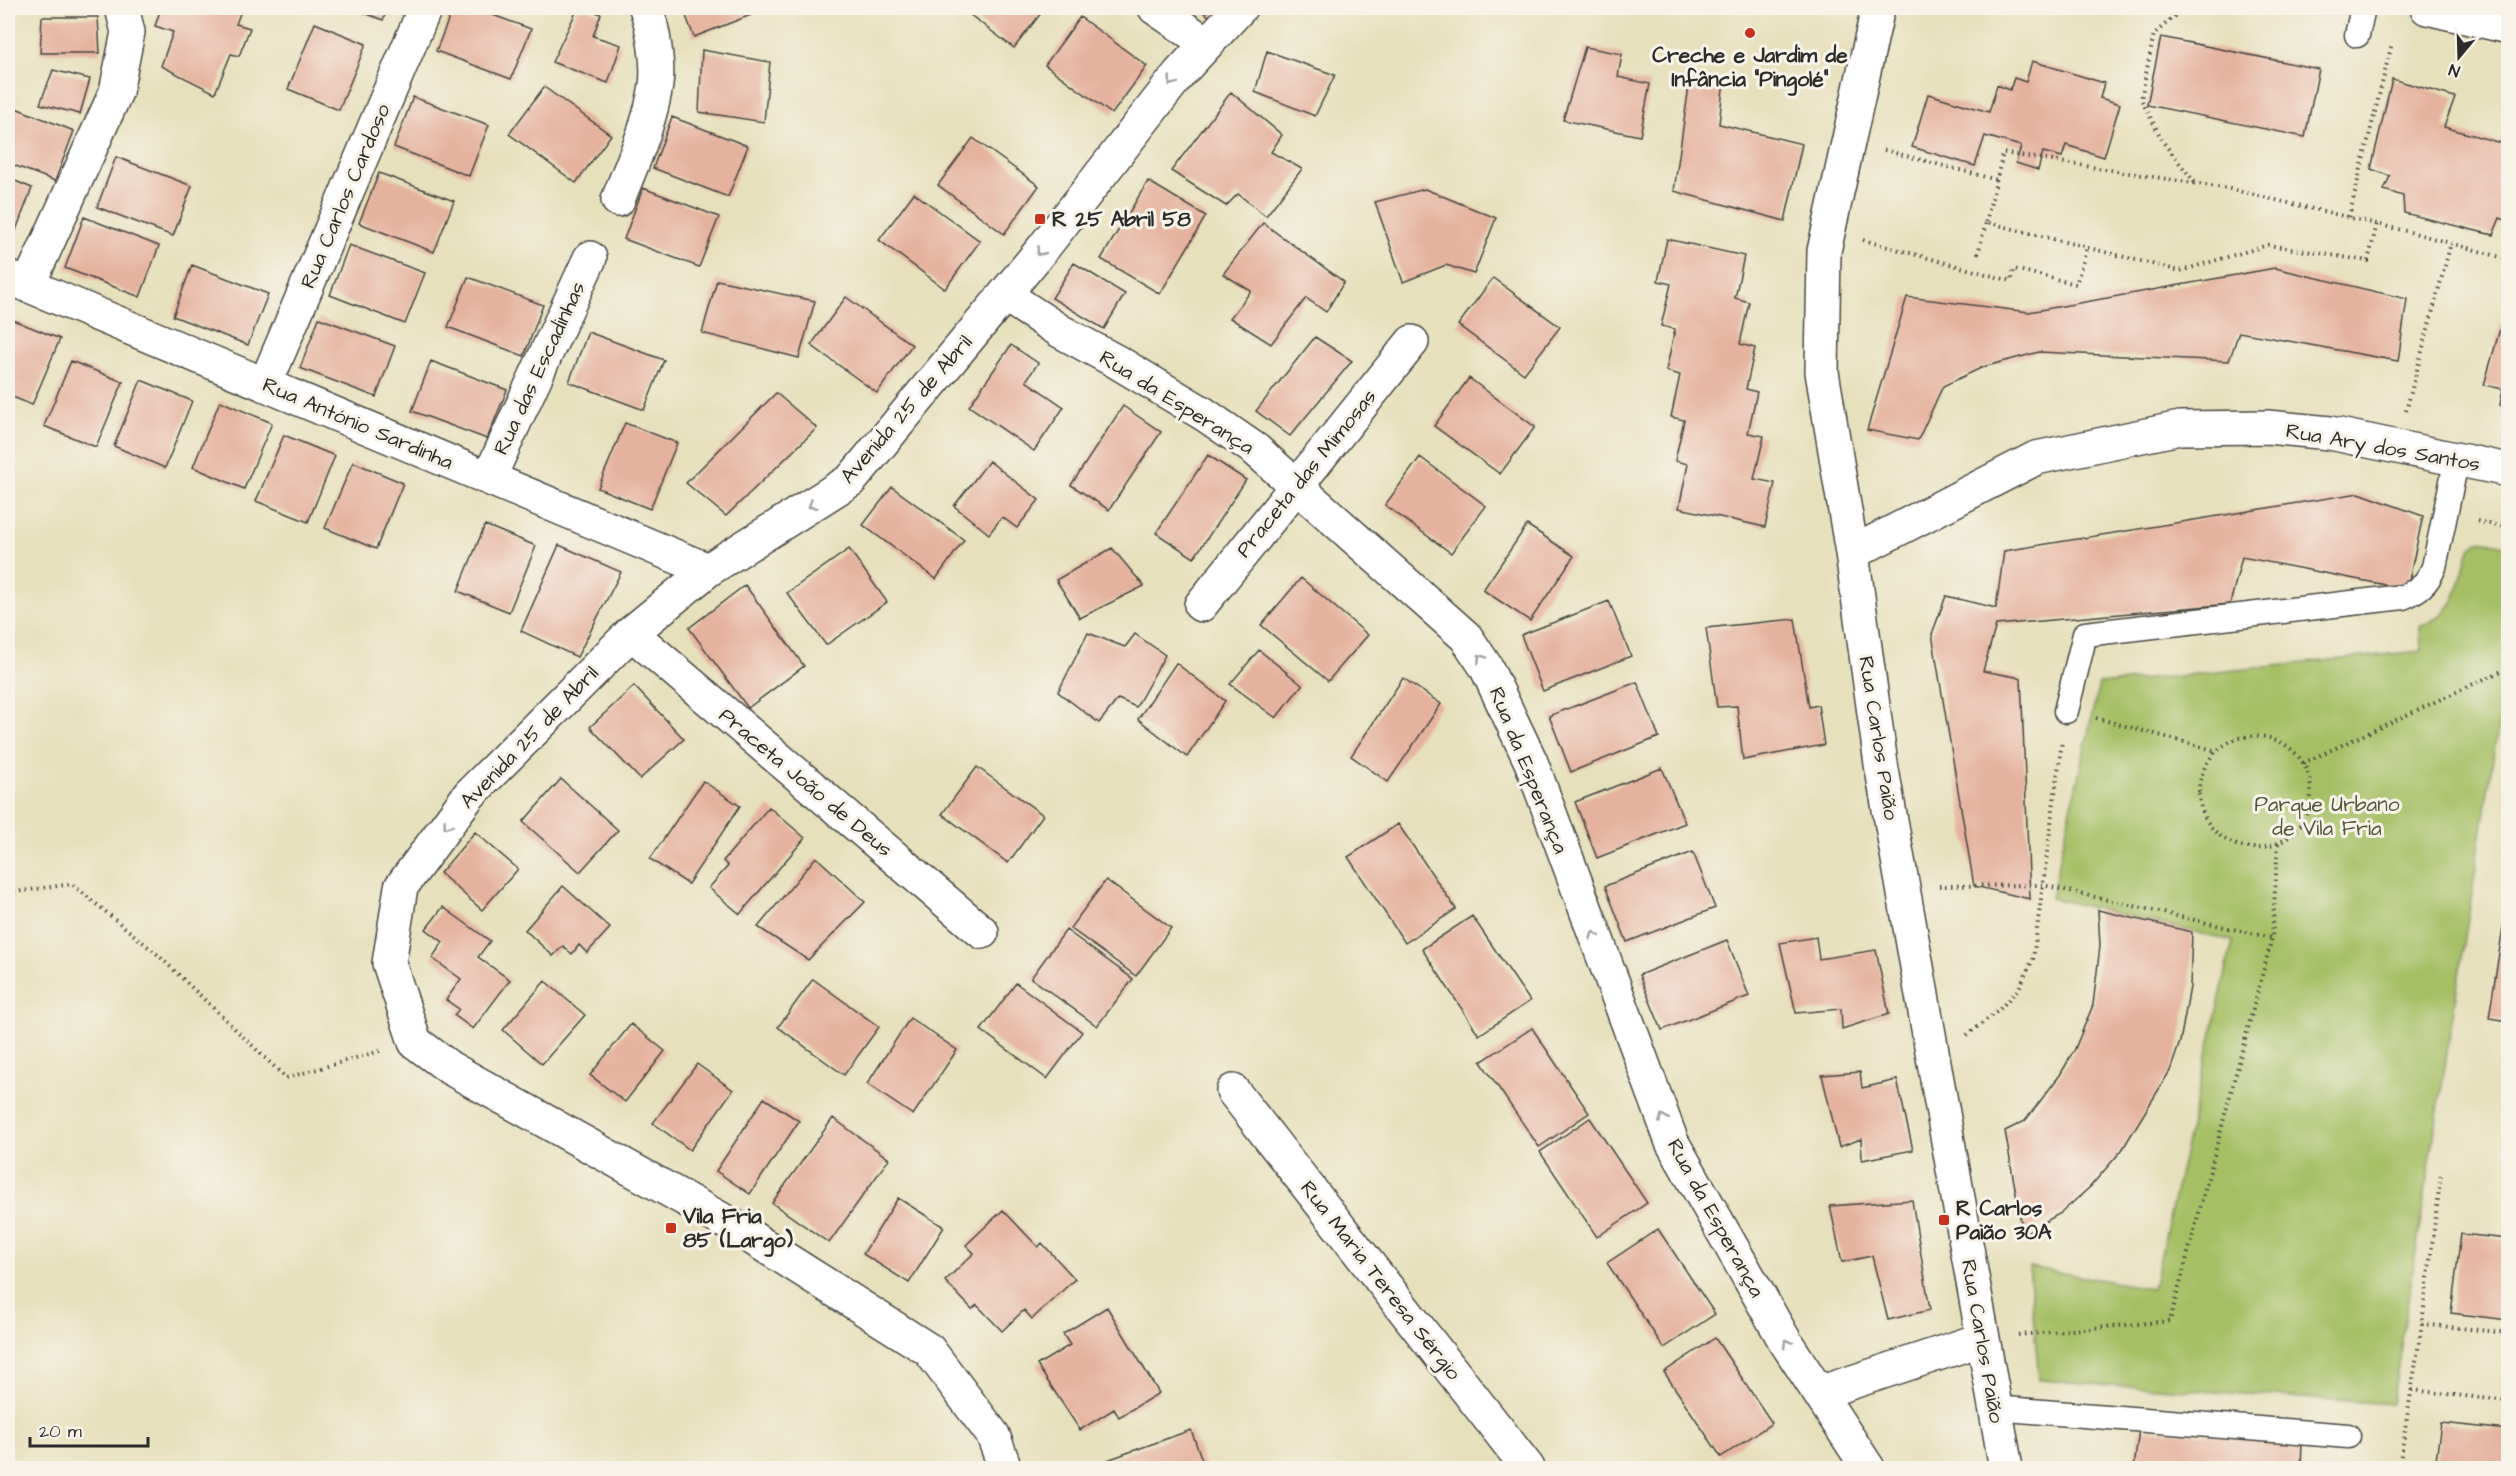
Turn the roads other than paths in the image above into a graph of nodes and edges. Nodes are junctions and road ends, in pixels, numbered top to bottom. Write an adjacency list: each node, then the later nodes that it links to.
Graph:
1 (122, 8): 14 (street)
2 (425, 8): 17 (street, Rua Carlos Cardoso)
3 (646, 8): 12 (street)
4 (1155, 8): 11 (street)
5 (1240, 8): 11 (street, Avenida 25 de Abril)
6 (1878, 8): 22 (street, Rua Carlos Paião)
7 (2363, 8): 10 (lane)
8 (2427, 8): 9 (street)
9 (2508, 27)
10 (2357, 35)
11 (1206, 43): 15 (street, Avenida 25 de Abril, one-way to 15)
12 (618, 200)
13 (590, 258): 20 (street, Rua das Escadinhas)
14 (18, 281): 17 (street, Rua António Sardinha)
15 (1005, 295): 21 (street, Rua da Esperança); 23 (street, Avenida 25 de Abril, one-way to 23)
16 (1412, 342): 21 (street, Praceta das Mimosas)
17 (265, 385): 20 (street, Rua António Sardinha)
18 (2457, 458): 19 (street, Rua Ary dos Santos); 22 (street, Rua Ary dos Santos); 26 (lane)
19 (2508, 470)
20 (489, 478): 23 (street, Rua António Sardinha)
21 (1294, 486): 24 (street, Praceta das Mimosas); 30 (street, Rua da Esperança, one-way to 21)
22 (1852, 553): 29 (street, Rua Carlos Paião)
23 (708, 570): 25 (street, Avenida 25 de Abril)
24 (1201, 605)
25 (631, 633): 27 (street, Praceta João de Deus); 33 (street, Avenida 25 de Abril, one-way to 33)
26 (2066, 711)
27 (982, 932)
28 (1233, 1090): 34 (street, Rua Maria Teresa Sérgio)
29 (1983, 1339): 30 (street); 31 (street, Rua Carlos Paião)
30 (1819, 1393): 35 (street, Rua da Esperança)
31 (1994, 1408): 32 (lane); 36 (street, Rua Carlos Paião)
32 (2348, 1436)
33 (1005, 1468)
34 (1528, 1468)
35 (1868, 1468)
36 (2006, 1468)

